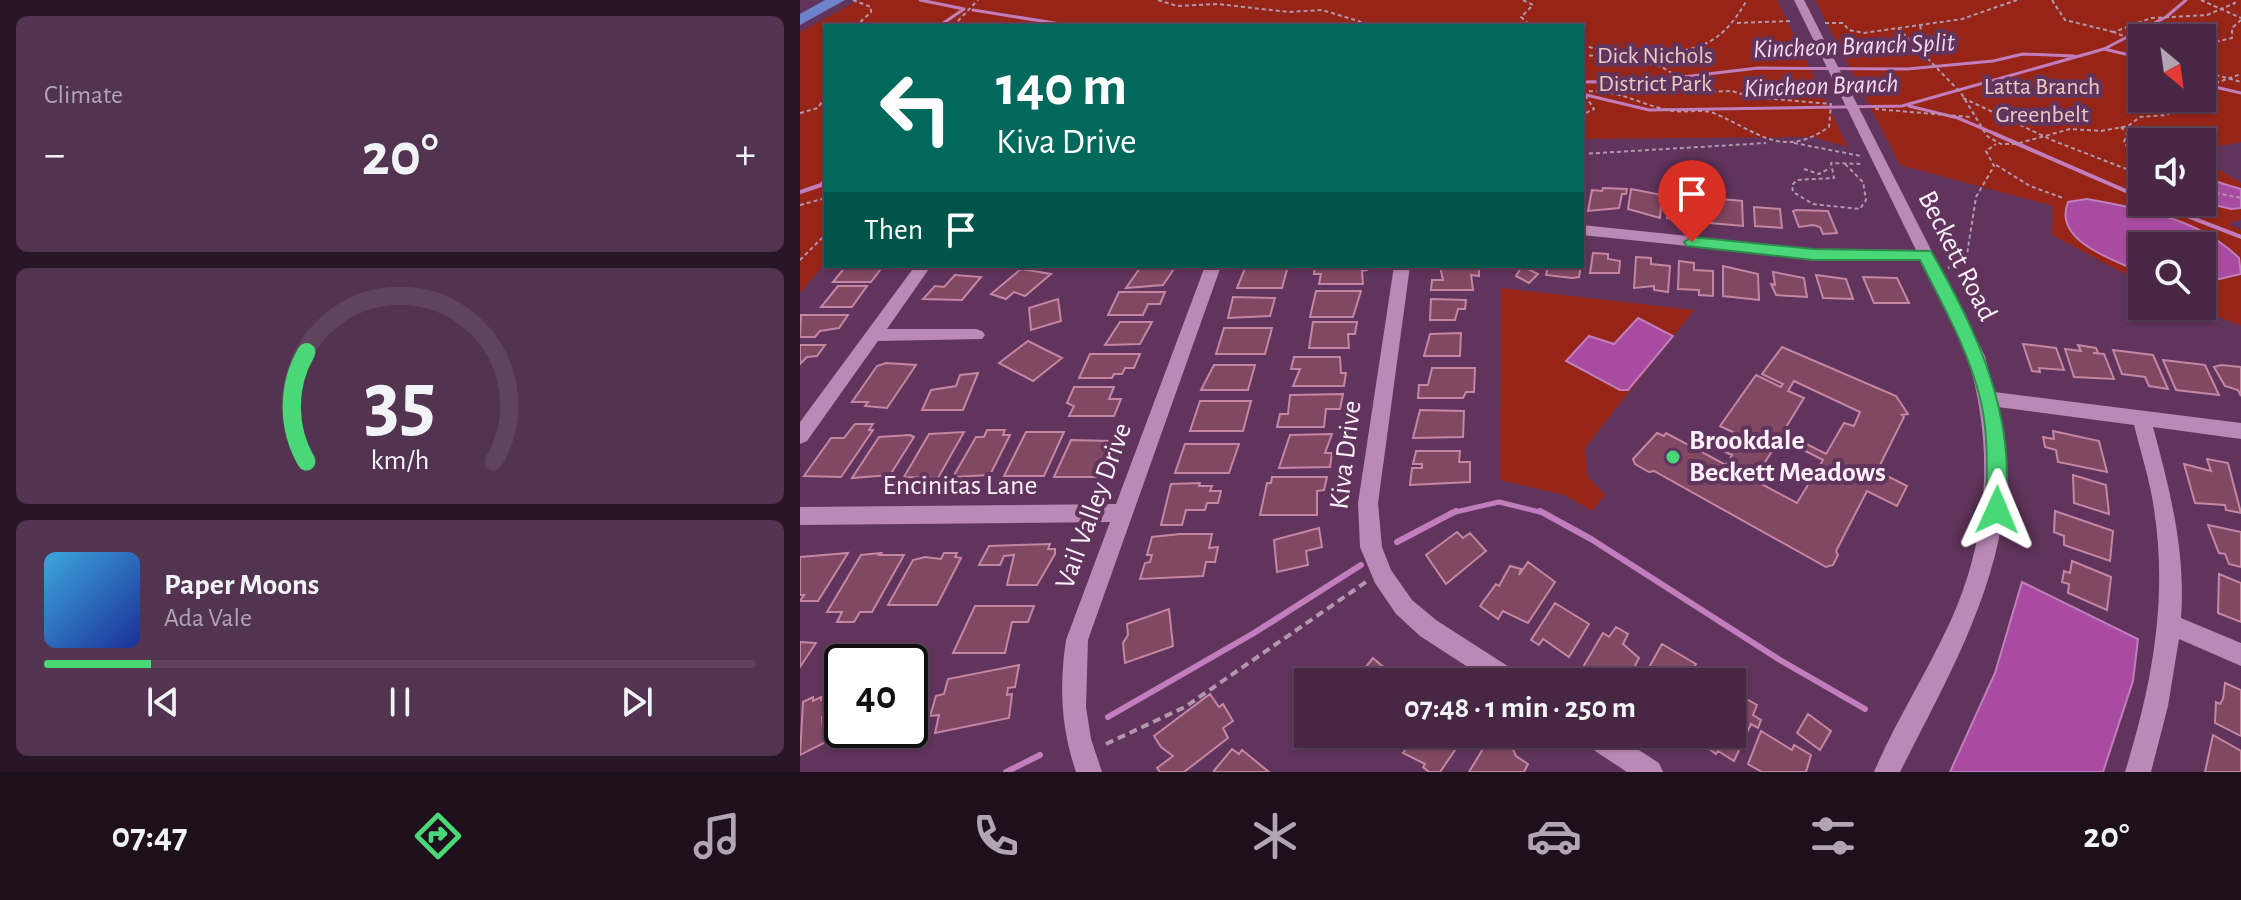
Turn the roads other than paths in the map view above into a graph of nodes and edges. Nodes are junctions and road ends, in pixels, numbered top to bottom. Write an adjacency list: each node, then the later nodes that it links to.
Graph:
1 (837, 0): 3 (highway)
2 (1799, 0): 5 (street, Beckett Road)
3 (800, 20)
4 (1584, 230): 5 (street)
5 (1925, 255): 11 (street, Beckett Road)
6 (922, 268): 9 (street)
7 (1212, 268): 15 (street, Vail Valley Drive)
8 (1402, 268): 19 (street, Kiva Drive)
9 (874, 335): 10 (street); 14 (street)
10 (976, 335)
11 (1990, 399): 12 (street); 23 (street, Beckett Road)
12 (2142, 419): 13 (street); 17 (street)
13 (2241, 431)
14 (800, 436)
15 (1120, 513): 16 (street, Encinitas Lane); 21 (street, Vail Valley Drive)
16 (800, 516)
17 (2172, 625): 18 (street); 24 (street)
18 (2241, 655)
19 (1490, 668)
20 (1613, 748): 22 (street)
21 (1089, 772)
22 (1650, 772)
23 (1887, 772)
24 (2138, 772)

